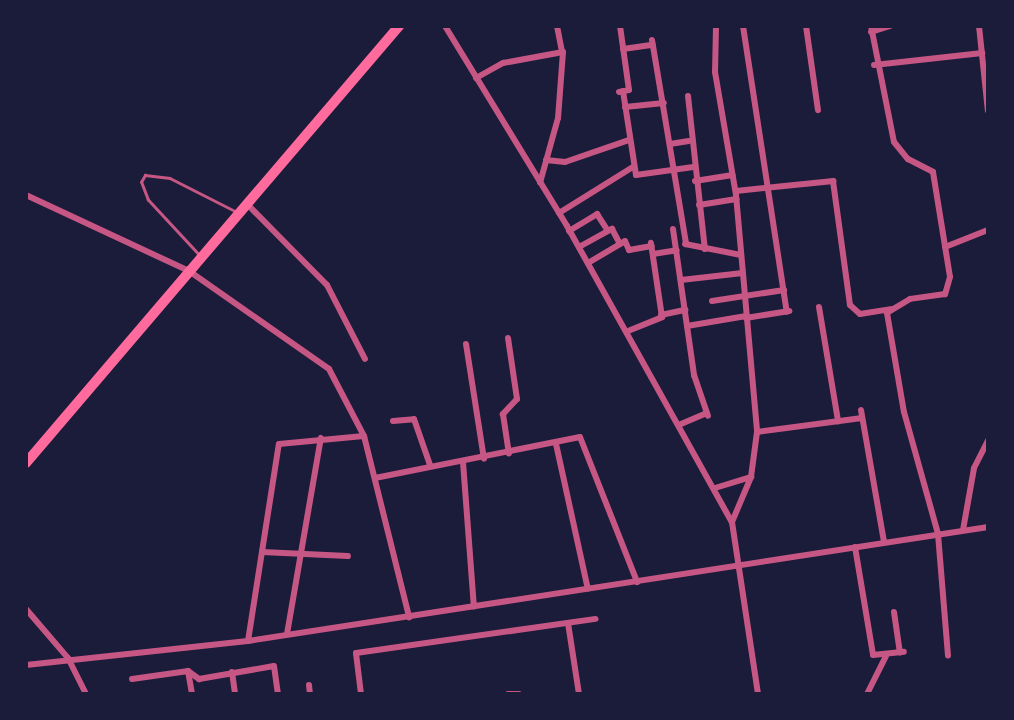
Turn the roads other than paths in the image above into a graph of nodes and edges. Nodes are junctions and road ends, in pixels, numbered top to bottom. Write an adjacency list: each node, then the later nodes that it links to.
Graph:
1 (399, 26): 34 (main road)
2 (444, 26): 15 (street)
3 (557, 26): 12 (street)
4 (620, 26): 11 (street)
5 (716, 26): 28 (street)
6 (743, 26): 31 (street)
7 (806, 26): 19 (street)
8 (890, 26): 10 (street)
9 (979, 26): 13 (street)
10 (871, 29): 14 (street)
11 (623, 49): 17 (street); 18 (street)
12 (562, 52): 15 (street); 24 (street)
13 (982, 52): 14 (street); 20 (street)
14 (874, 65): 45 (street)
15 (476, 78): 30 (street)
16 (688, 96): 22 (street)
17 (664, 103): 18 (street); 23 (street)
18 (625, 107): 21 (street)
19 (818, 110)
20 (988, 111)
21 (629, 140): 24 (street); 25 (street)
22 (689, 141): 23 (street); 26 (street)
23 (670, 144): 27 (street)
24 (546, 160): 30 (street)
25 (633, 167): 27 (street); 37 (street)
26 (693, 167): 27 (street); 29 (street)
27 (674, 170): 43 (street)
28 (733, 175): 29 (street); 33 (street)
29 (695, 181): 35 (street)
30 (540, 183): 37 (street)
31 (767, 186): 33 (street); 55 (street); 59 (street)
32 (26, 195): 52 (street)
33 (736, 195): 35 (street); 49 (street)
34 (247, 204): 36 (main road); 67 (street)
35 (699, 205): 48 (street)
36 (239, 213): 50 (main road); 50 (lane)
37 (559, 213): 40 (street)
38 (673, 229): 47 (street)
39 (988, 230): 45 (street)
40 (569, 231): 41 (street); 44 (street)
41 (608, 231): 42 (street); 44 (street)
42 (620, 244): 46 (street); 51 (street)
43 (687, 244): 47 (street); 48 (street)
44 (579, 247): 51 (street)
45 (945, 247): 59 (street)
46 (652, 248): 47 (street); 61 (street)
47 (676, 248): 54 (street)
48 (705, 249): 49 (street)
49 (741, 255): 53 (street)
50 (201, 258): 52 (main road)
51 (588, 263): 64 (street)
52 (189, 271): 72 (street); 79 (main road)
53 (743, 273): 54 (street); 56 (street)
54 (681, 280): 60 (street)
55 (783, 290): 56 (street); 62 (street)
56 (744, 296): 57 (street); 62 (street)
57 (712, 301)
58 (819, 307): 69 (street)
59 (891, 309): 87 (street)
60 (685, 310): 61 (street); 63 (street)
61 (662, 315): 64 (street)
62 (746, 317): 63 (street); 71 (street)
63 (687, 326): 70 (street)
64 (628, 331): 70 (street)
65 (508, 338): 76 (street)
66 (466, 344): 77 (street)
67 (365, 359)
68 (393, 421): 80 (street)
69 (838, 421): 71 (street); 88 (street)
70 (681, 424): 83 (street)
71 (757, 432): 82 (street)
72 (364, 436): 73 (street); 81 (street)
73 (321, 438): 90 (street); 91 (street)
74 (988, 440): 86 (street)
75 (556, 444): 76 (street); 94 (street); 95 (street)
76 (509, 454): 77 (street)
77 (484, 459): 78 (street)
78 (463, 462): 80 (street); 96 (street)
79 (26, 463)
80 (430, 466): 81 (street)
81 (375, 478): 99 (street)
82 (751, 478): 83 (street); 84 (street)
83 (715, 488): 84 (street)
84 (732, 522): 93 (street)
85 (988, 527): 86 (street)
86 (963, 530): 87 (street)
87 (938, 534): 88 (street); 105 (street)
88 (884, 542): 89 (street)
89 (855, 547): 93 (street); 104 (street)
90 (302, 550): 91 (street); 92 (street); 102 (street)
91 (262, 552): 103 (street)
92 (348, 556)
93 (740, 565): 94 (street); 121 (street)
94 (637, 582): 95 (street)
95 (588, 589): 96 (street)
96 (474, 607): 99 (street)
97 (26, 609): 106 (street)
98 (894, 612): 104 (street)
99 (409, 617): 102 (street)
100 (596, 619): 101 (street)
101 (568, 623): 117 (street); 120 (street)
102 (287, 634): 103 (street)
103 (248, 641): 106 (street)
104 (886, 656): 122 (street)
105 (948, 656)
106 (68, 658): 107 (street); 112 (street)
107 (26, 665)
108 (188, 671): 109 (street); 110 (street); 113 (street)
109 (232, 672): 114 (street); 115 (street)
110 (132, 679)
111 (309, 685): 116 (street)
112 (86, 694)
113 (192, 694)
114 (235, 694)
115 (278, 694)
116 (310, 694)
117 (361, 694)
118 (508, 694): 119 (street)
119 (519, 694)
120 (579, 694)
121 (758, 694)
122 (867, 694)

